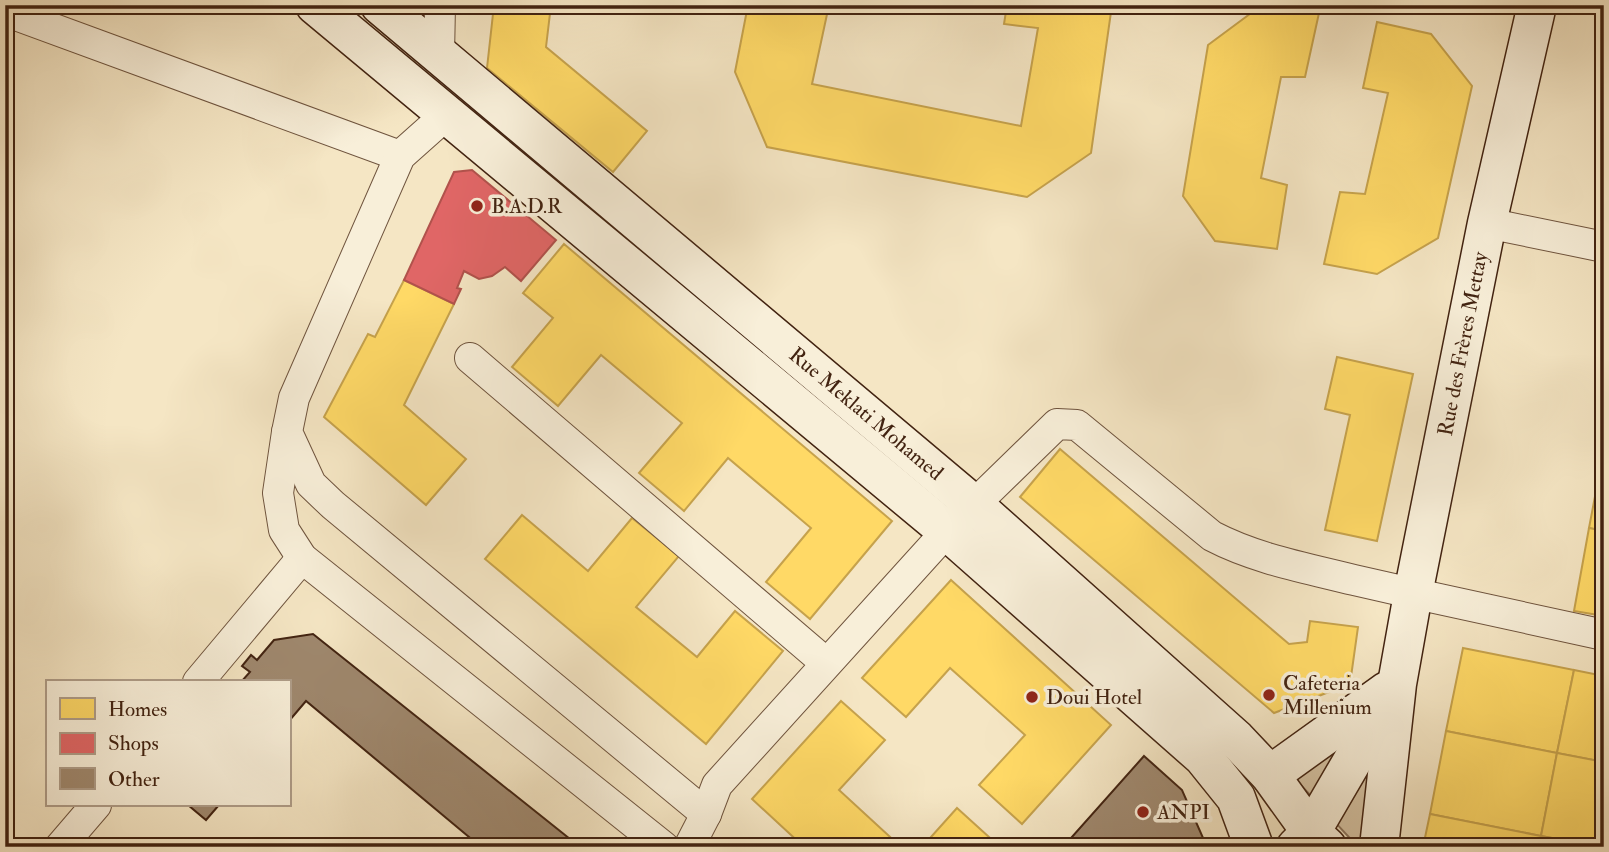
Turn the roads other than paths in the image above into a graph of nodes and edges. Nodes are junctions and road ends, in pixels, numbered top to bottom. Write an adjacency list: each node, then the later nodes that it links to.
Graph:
1 (315, 5): 7 (street, Rue Meklati Mohamed)
2 (380, 5): 6 (street, Rue Meklati Mohamed)
3 (440, 5): 6 (street)
4 (1537, 5): 9 (street, Rue des Frères Mettay)
5 (5, 11): 8 (street)
6 (439, 56): 13 (street, Rue Meklati Mohamed)
7 (446, 115): 8 (street); 14 (street, Rue Meklati Mohamed)
8 (400, 156): 12 (street)
9 (1487, 223): 10 (street); 16 (street, Rue des Frères Mettay)
10 (1604, 247)
11 (470, 358): 18 (street)
12 (287, 432): 15 (street); 23 (street)
13 (974, 505): 14 (street); 16 (street); 21 (street, Rue Meklati Mohamed)
14 (947, 531): 18 (street); 28 (street, Rue Meklati Mohamed)
15 (302, 558): 19 (street); 26 (street)
16 (1413, 594): 17 (street); 20 (street, Rue des Frères Mettay)
17 (1604, 635)
18 (826, 663): 23 (street)
19 (200, 680)
20 (1397, 684): 21 (street); 24 (street); 29 (street, Rue des Frères Mettay)
21 (1270, 775): 24 (street, Rue Meklati Mohamed)
22 (95, 806): 25 (street)
23 (706, 814): 27 (street)
24 (1311, 842)
25 (61, 847)
26 (664, 847)
27 (689, 847)
28 (1254, 847)
29 (1379, 847)

